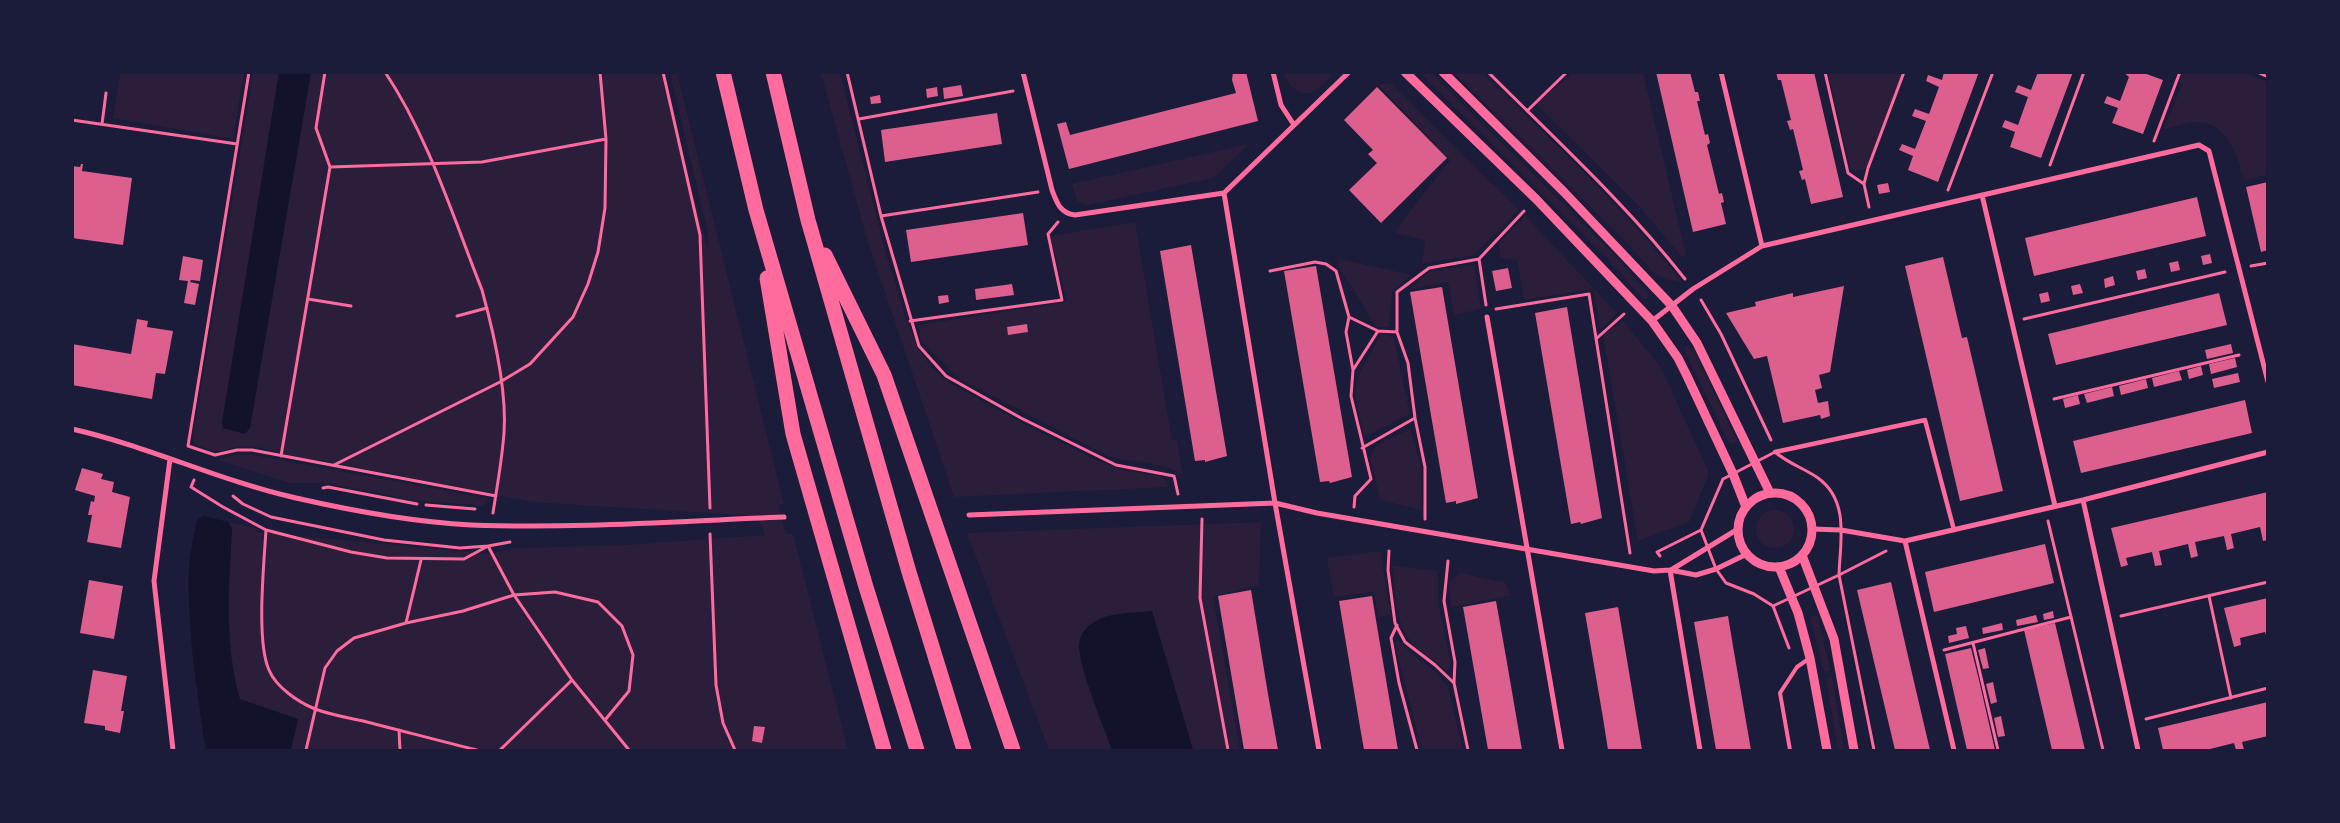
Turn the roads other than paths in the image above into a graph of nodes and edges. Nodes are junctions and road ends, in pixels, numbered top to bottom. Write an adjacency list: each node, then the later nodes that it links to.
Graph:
1 (723, 72): 12 (highway)
2 (773, 72): 13 (highway)
3 (1023, 72): 10 (street)
4 (1272, 72): 9 (street)
5 (1349, 72): 9 (street)
6 (1405, 72): 17 (street)
7 (1443, 72): 15 (street)
8 (1721, 72): 14 (street)
9 (1294, 125): 10 (street)
10 (1224, 193): 25 (street)
11 (1982, 195): 14 (street); 18 (street); 26 (street)
12 (756, 210): 41 (highway); 42 (highway)
13 (808, 220): 43 (highway); 44 (highway)
14 (1762, 246): 15 (street)
15 (1672, 306): 17 (street); 23 (street)
16 (1487, 317): 34 (street)
17 (1652, 322): 27 (street)
18 (2268, 382)
19 (72, 429): 22 (street)
20 (1776, 452): 32 (street)
21 (2268, 452): 24 (street)
22 (170, 460): 29 (street); 40 (street)
23 (1770, 494): 27 (street); 31 (street)
24 (2083, 500): 26 (street); 52 (street)
25 (1275, 503): 28 (street); 34 (street); 45 (street)
26 (2055, 506): 32 (street)
27 (1746, 507): 30 (street)
28 (969, 515)
29 (784, 518)
30 (1738, 529): 35 (street); 38 (street)
31 (1812, 529): 33 (street); 36 (street)
32 (1954, 530): 33 (street)
33 (1905, 541): 51 (street)
34 (1528, 550): 38 (street); 46 (street)
35 (1747, 554): 37 (street); 38 (street)
36 (1802, 555): 37 (street); 50 (street)
37 (1779, 567): 39 (street)
38 (1670, 570): 47 (street)
39 (1810, 658): 48 (lane); 49 (street)
40 (173, 750)
41 (884, 750)
42 (917, 750)
43 (964, 750)
44 (1013, 750)
45 (1319, 750)
46 (1562, 750)
47 (1700, 750)
48 (1790, 750)
49 (1827, 750)
50 (1854, 750)
51 (1954, 750)
52 (2138, 750)

